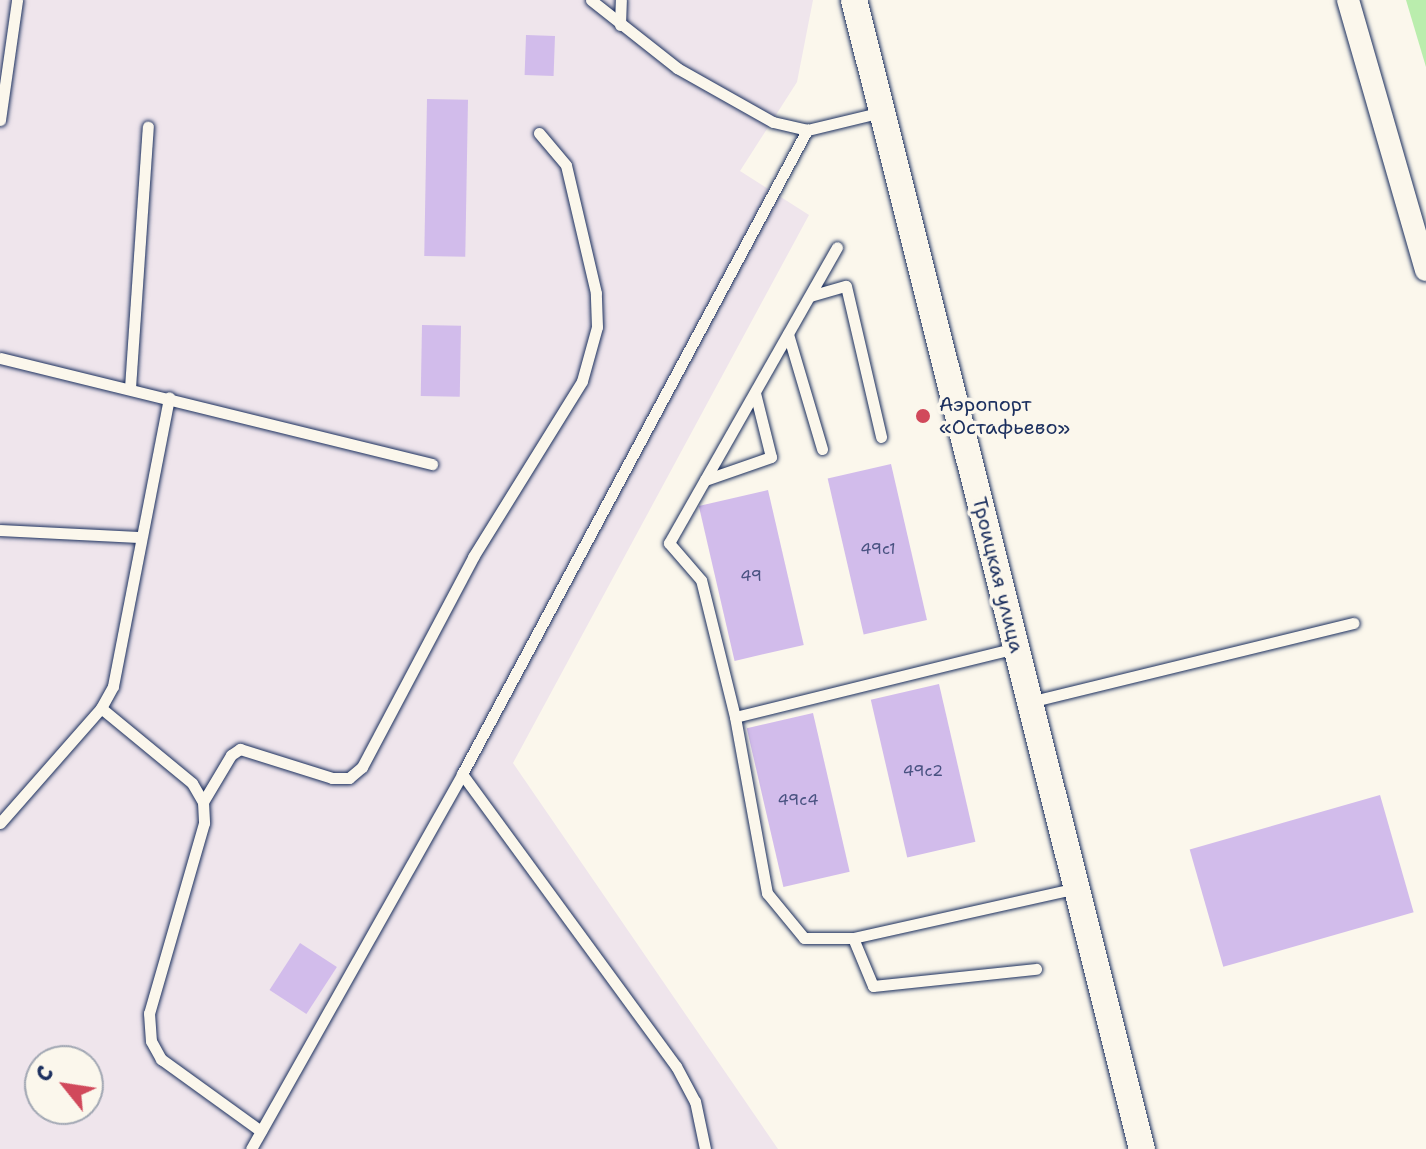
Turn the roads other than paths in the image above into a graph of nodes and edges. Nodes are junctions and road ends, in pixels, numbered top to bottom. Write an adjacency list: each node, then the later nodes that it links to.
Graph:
1 (17, 0): 8 (lane)
2 (591, 0): 6 (lane)
3 (621, 0): 6 (lane)
4 (854, 0): 7 (street, Троицкая улица)
5 (1348, 0): 13 (street)
6 (620, 25): 10 (lane)
7 (882, 112): 10 (lane); 27 (street, Троицкая улица)
8 (0, 120)
9 (148, 127): 17 (lane)
10 (807, 130): 31 (lane)
11 (539, 133): 32 (lane)
12 (837, 247): 14 (lane)
13 (1426, 270)
14 (810, 296): 15 (lane); 20 (lane)
15 (788, 334): 18 (lane); 21 (lane)
16 (0, 358): 17 (lane)
17 (130, 388): 19 (lane)
18 (755, 393): 23 (lane); 23 (lane)
19 (169, 397): 22 (lane); 25 (lane)
20 (881, 437)
21 (822, 449)
22 (432, 464)
23 (705, 480): 30 (lane)
24 (0, 530): 25 (lane)
25 (138, 537): 29 (lane)
26 (1354, 623): 28 (lane)
27 (1016, 648): 28 (street, Троицкая улица); 30 (lane)
28 (1028, 703): 34 (street, Троицкая улица)
29 (101, 708): 32 (lane); 33 (lane)
30 (735, 717): 35 (lane)
31 (462, 774): 37 (lane); 39 (lane)
32 (203, 802): 37 (lane)
33 (0, 823)
34 (1076, 888): 35 (lane); 40 (street, Троицкая улица)
35 (853, 938): 36 (lane)
36 (1036, 969)
37 (261, 1131): 38 (lane)
38 (251, 1149)
39 (705, 1149)
40 (1142, 1149)

